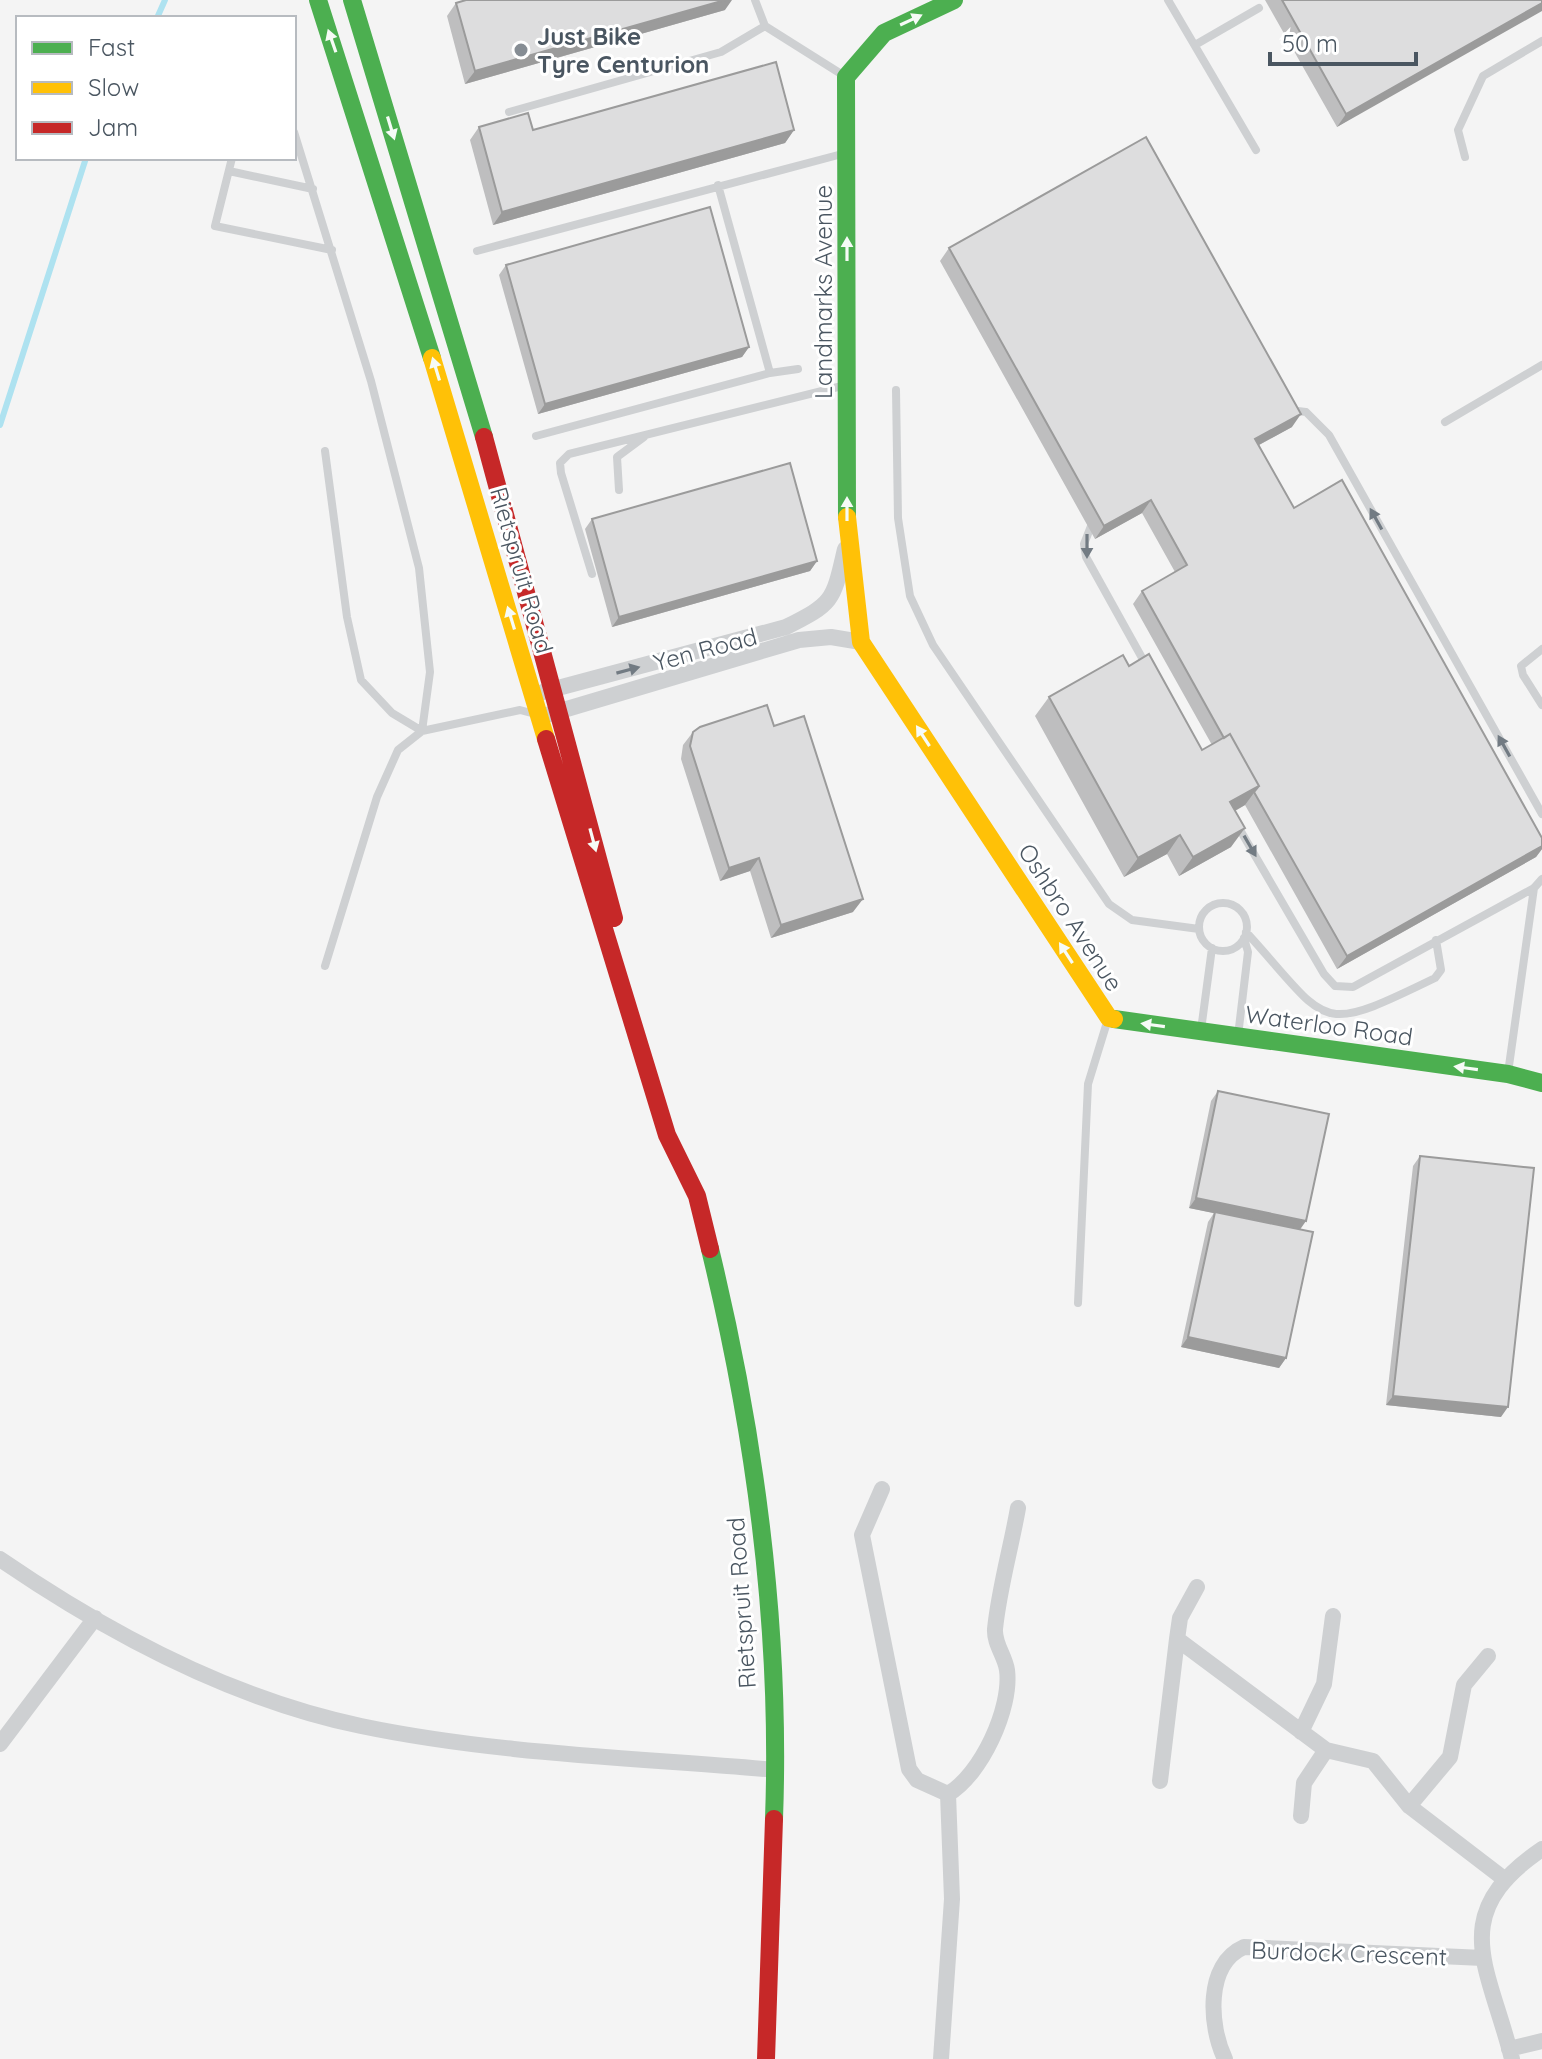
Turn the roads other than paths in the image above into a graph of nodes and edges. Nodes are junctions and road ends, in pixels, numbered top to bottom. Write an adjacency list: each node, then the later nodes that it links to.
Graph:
1 (318, 0): 11 (street, Rietspruit Road, one-way to 1)
2 (350, 0): 11 (street); 40 (street, Rietspruit Road, one-way to 40)
3 (755, 0): 7 (lane)
4 (954, 0): 10 (street, one-way to 4)
5 (1169, 0): 9 (lane)
6 (1259, 8): 9 (lane)
7 (765, 26): 10 (lane); 12 (lane)
8 (1542, 41): 16 (lane)
9 (1195, 45): 14 (lane)
10 (846, 77): 15 (street, Landmarks Avenue)
11 (355, 110): 41 (street, Rietspruit Road, one-way to 11)
12 (509, 112)
13 (296, 138): 20 (lane)
14 (1256, 150)
15 (847, 153): 19 (lane); 26 (street, Landmarks Avenue, one-way to 15)
16 (1465, 157)
17 (232, 160): 18 (lane)
18 (229, 171): 20 (lane); 21 (lane)
19 (718, 185): 22 (lane); 25 (lane)
20 (313, 189): 21 (lane)
21 (332, 250): 45 (lane)
22 (477, 251)
23 (1542, 365): 29 (lane)
24 (798, 369): 25 (lane)
25 (770, 373): 31 (lane)
26 (847, 385): 30 (lane); 35 (street, Landmarks Avenue, one-way to 26)
27 (896, 390): 50 (lane)
28 (1277, 416): 46 (lane, one-way to 28)
29 (1445, 422)
30 (648, 435): 33 (lane); 36 (lane)
31 (536, 436)
32 (325, 451): 45 (lane)
33 (619, 490)
34 (1095, 517): 39 (lane, one-way to 39)
35 (847, 540): 37 (street, Landmarks Avenue); 40 (street, Yen Road, one-way to 35)
36 (592, 574)
37 (861, 642): 44 (street, Yen Road); 55 (street, Oshbro Avenue, one-way to 37)
38 (1542, 649): 42 (lane)
39 (1154, 679)
40 (553, 691): 41 (street, Yen Road); 44 (street, Rietspruit Road)
41 (533, 693): 43 (lane); 44 (street, Rietspruit Road)
42 (1542, 705)
43 (520, 710): 44 (lane); 45 (lane)
44 (549, 714): 72 (street, Rietspruit Road)
45 (422, 731): 54 (lane)
46 (1542, 814)
47 (1232, 815): 52 (lane, one-way to 52)
48 (1542, 879): 49 (lane)
49 (1534, 888): 52 (lane); 58 (lane)
50 (1199, 929): 51 (lane); 53 (lane)
51 (1245, 935): 52 (lane); 53 (lane); 57 (lane)
52 (1436, 940)
53 (1212, 948): 56 (lane)
54 (325, 966)
55 (1109, 1018): 56 (street, Waterloo Road, one-way to 55); 60 (lane, Oshbro Avenue)
56 (1201, 1031): 57 (street, Waterloo Road)
57 (1238, 1037): 58 (street, Waterloo Road, one-way to 57)
58 (1508, 1074): 59 (street, Waterloo Road)
59 (1542, 1083)
60 (1078, 1303)
61 (882, 1489): 74 (street)
62 (1018, 1508): 74 (street)
63 (0, 1559): 66 (street)
64 (1197, 1587): 67 (street)
65 (1333, 1616): 69 (street)
66 (95, 1618): 70 (street); 72 (street)
67 (1177, 1639): 69 (street); 73 (street)
68 (1488, 1656): 75 (street)
69 (1301, 1732): 71 (street)
70 (0, 1744)
71 (1326, 1750): 75 (street); 76 (street)
72 (776, 1770): 82 (street, Rietspruit Road)
73 (1160, 1781)
74 (948, 1794): 83 (street)
75 (1409, 1806): 78 (street)
76 (1301, 1816)
77 (1542, 1849): 78 (street)
78 (1503, 1878): 79 (street)
79 (1483, 1958): 81 (street); 84 (street, Burdock Crescent)
80 (1542, 2041): 81 (street)
81 (1511, 2054)
82 (766, 2059)
83 (941, 2059)
84 (1225, 2059)

